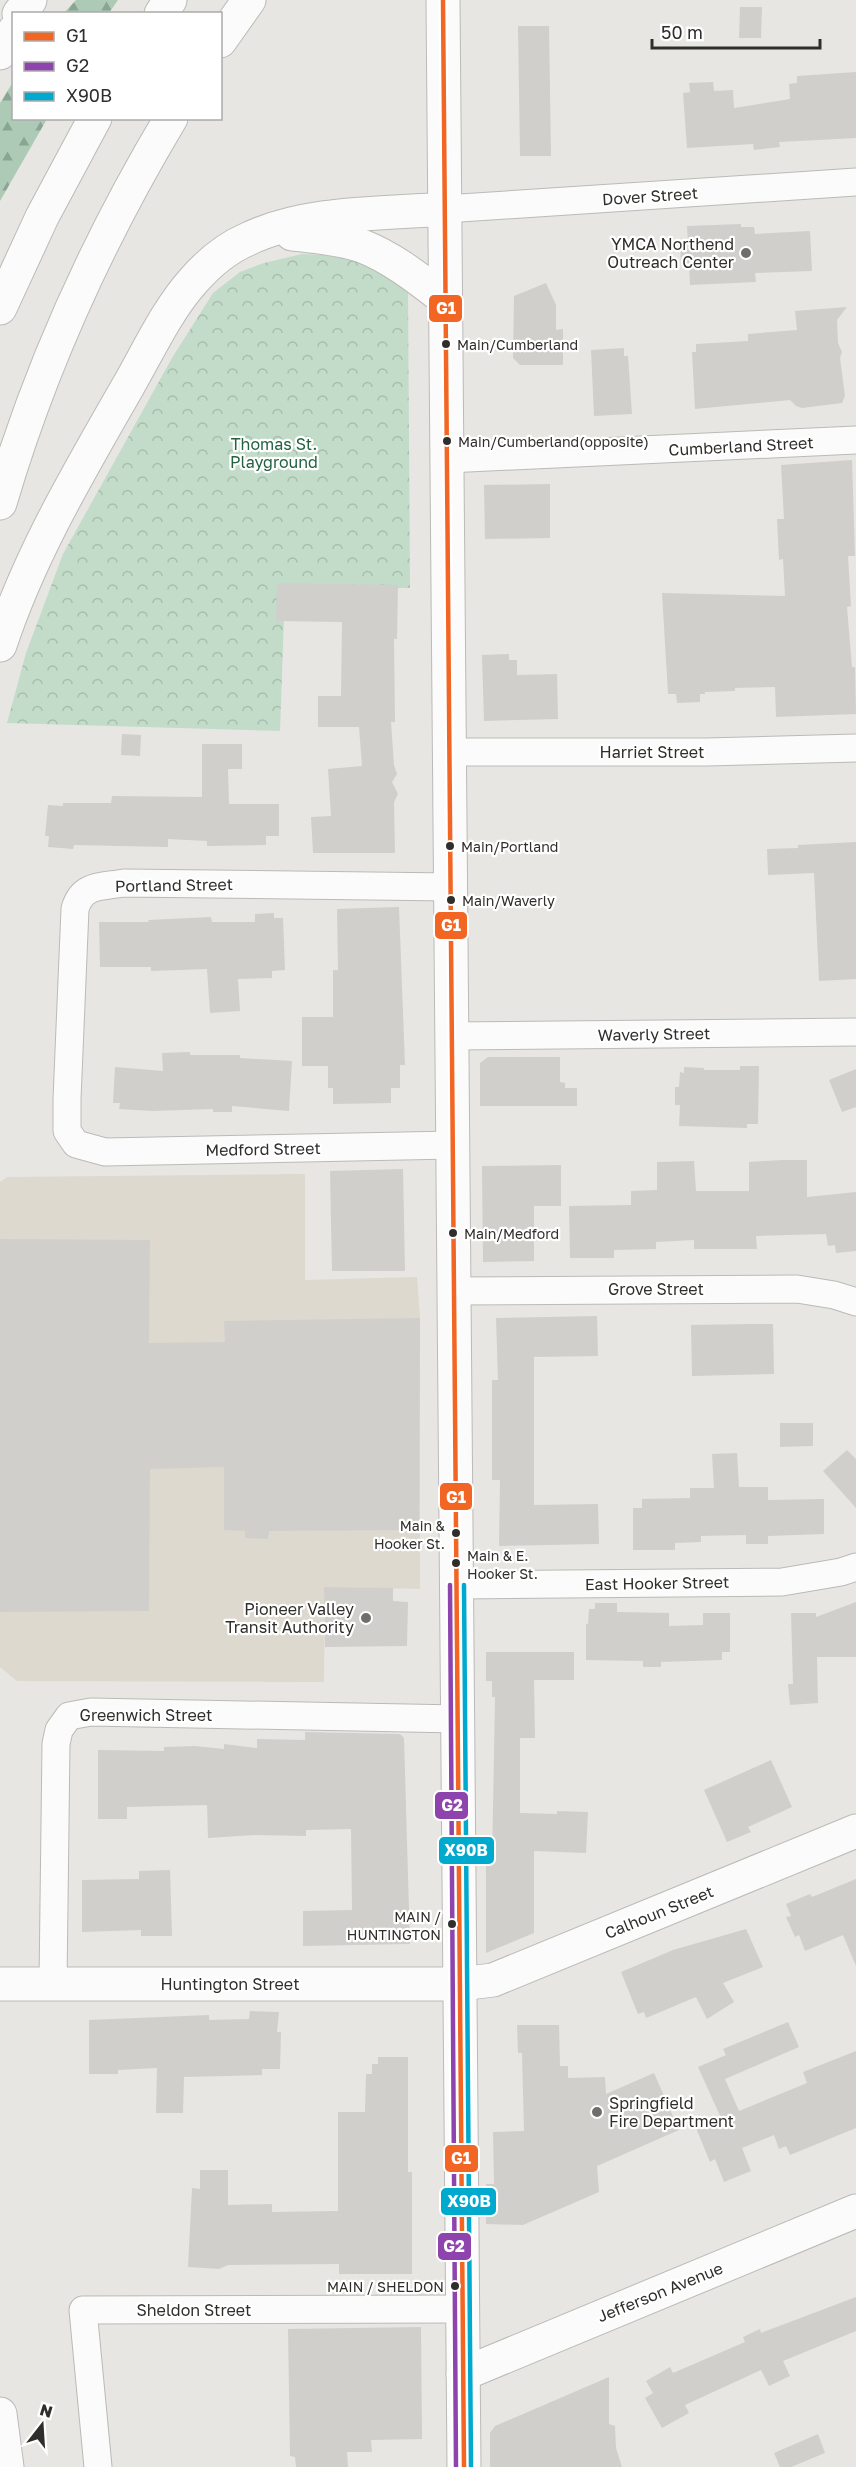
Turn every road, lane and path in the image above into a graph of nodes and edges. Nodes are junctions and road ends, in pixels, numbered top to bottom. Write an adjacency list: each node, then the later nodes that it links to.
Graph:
1 (30, 0): 4 (main road)
2 (249, 0): 8 (main road)
3 (443, 0): 13 (main road)
4 (21, 12)
5 (12, 23): 7 (main road)
6 (12, 34): 9 (main road)
7 (0, 36)
8 (222, 38)
9 (0, 53)
10 (94, 120): 16 (main road)
11 (170, 120): 19 (main road)
12 (856, 182): 13 (street, Dover Street)
13 (445, 209): 14 (main road); 15 (main road)
14 (276, 230): 15 (main road); 20 (main road)
15 (446, 300): 18 (main road)
16 (0, 308)
17 (856, 440): 18 (street, Cumberland Street)
18 (447, 459): 22 (main road)
19 (0, 503)
20 (0, 645)
21 (856, 748): 22 (street, Harriet Street)
22 (449, 752): 23 (main road)
23 (450, 887): 25 (main road); 26 (street, Portland Street)
24 (856, 1032): 25 (street, Waverly Street)
25 (452, 1036): 27 (main road)
26 (76, 1144): 27 (street, Medford Street)
27 (453, 1145): 28 (main road)
28 (454, 1291): 29 (street, Grove Street); 31 (main road)
29 (856, 1302)
30 (856, 1567): 31 (street, East Hooker Street)
31 (457, 1585): 32 (main road)
32 (458, 1719): 35 (street, Greenwich Street); 36 (main road)
33 (856, 1831): 36 (main road, Calhoun Street)
34 (0, 1984): 35 (main road, Huntington Street)
35 (53, 1984): 36 (main road, Huntington Street)
36 (460, 1984): 38 (main road)
37 (856, 2211): 39 (main road, Jefferson Avenue)
38 (463, 2309): 39 (main road); 42 (street, Sheldon Street)
39 (463, 2374): 43 (main road)
40 (0, 2414): 41 (main road)
41 (7, 2467)
42 (98, 2467)
43 (464, 2467)

